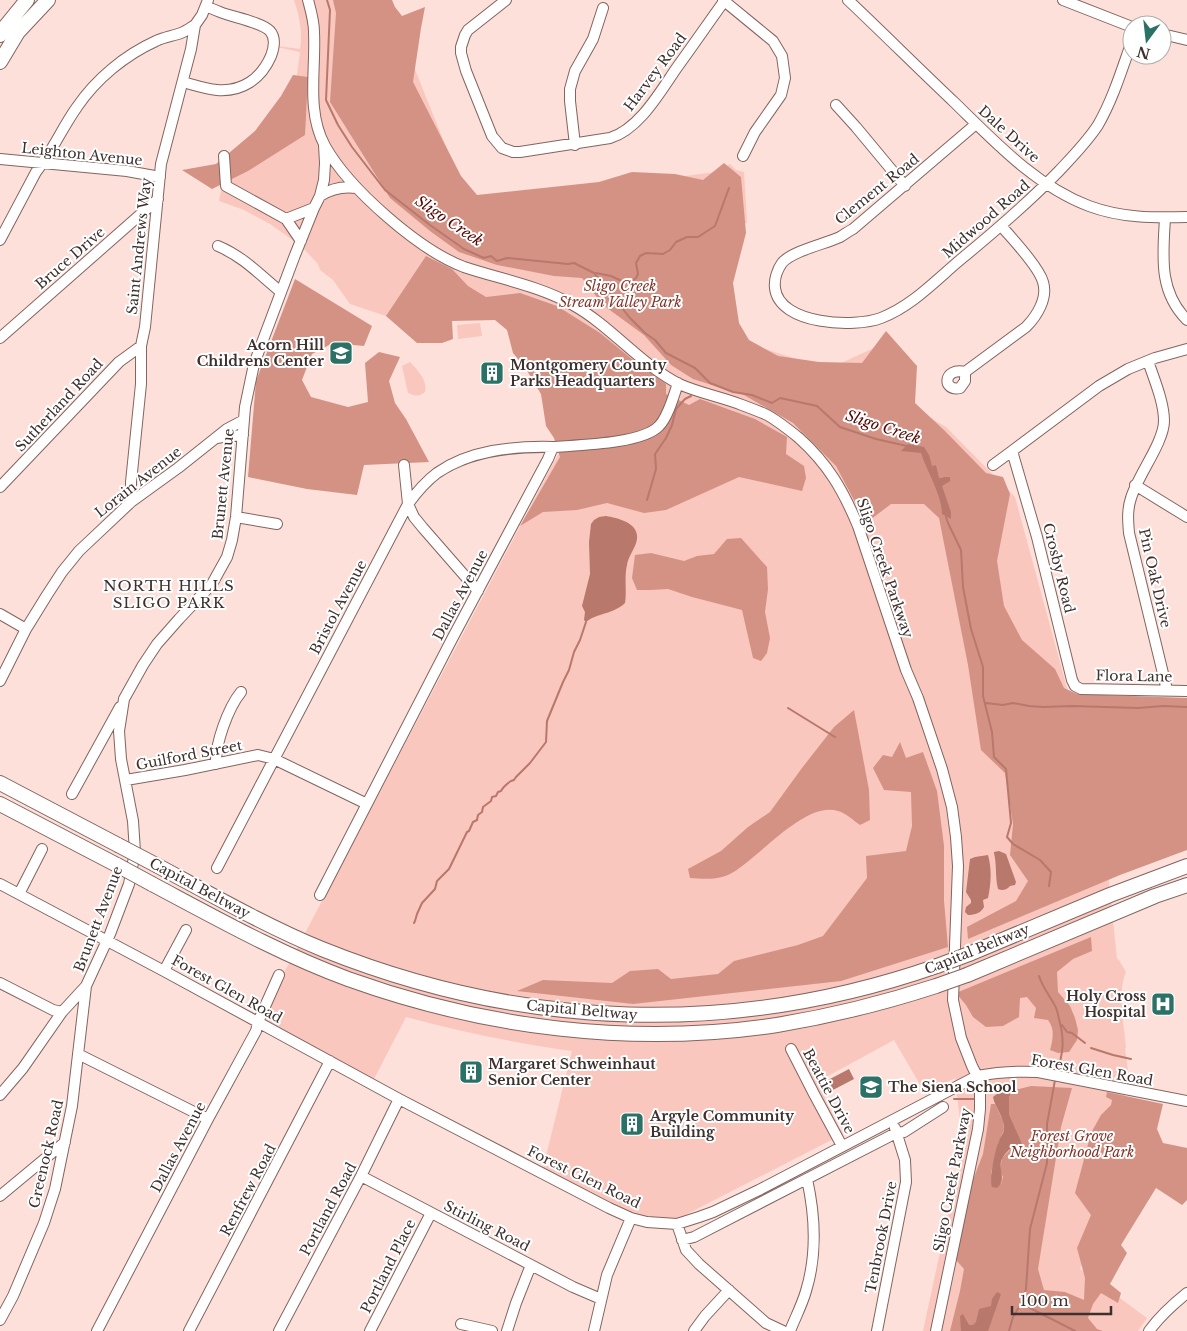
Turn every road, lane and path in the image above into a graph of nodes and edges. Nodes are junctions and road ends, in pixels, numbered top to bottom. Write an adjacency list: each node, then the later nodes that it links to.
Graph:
1 (27, 0): 9 (highway)
2 (48, 0): 16 (highway)
3 (308, 0): 21 (street, Sligo Creek Parkway)
4 (506, 0): 22 (street, Harvey Road)
5 (724, 0): 22 (street, Harvey Road); 24 (street)
6 (848, 0): 20 (street, Dale Drive)
7 (1063, 0): 11 (street)
8 (207, 3): 12 (street, Saint Andrews Way); 18 (street)
9 (20, 6): 13 (highway)
10 (603, 8): 22 (street)
11 (1122, 23)
12 (195, 25): 18 (street, Saint Andrews Way); 26 (street)
13 (0, 35)
14 (1172, 36): 15 (street)
15 (1187, 40)
16 (0, 62)
17 (1123, 65): 28 (street, Midwood Road)
18 (183, 82): 27 (street, Saint Andrews Way)
19 (836, 106): 29 (street)
20 (976, 124): 28 (street, Dale Drive); 29 (street, Clement Road)
21 (324, 144): 30 (street, Sligo Creek Parkway); 31 (street, Brunett Avenue)
22 (575, 144)
23 (224, 156): 36 (street)
24 (744, 156)
25 (0, 159): 26 (street, Leighton Avenue)
26 (43, 163): 27 (street, Leighton Avenue); 38 (street)
27 (160, 177): 32 (street, Saint Andrews Way)
28 (1046, 184): 35 (street, Dale Drive); 37 (street, Midwood Road)
29 (905, 186): 42 (street, Clement Road)
30 (357, 188): 31 (street); 49 (street, Sligo Creek Parkway)
31 (320, 196): 33 (street, Brunett Avenue)
32 (158, 199): 44 (street, Bruce Drive); 45 (street, Saint Andrews Way)
33 (314, 208): 36 (street); 39 (street, Brunett Avenue)
34 (1187, 217): 35 (street, Dale Drive)
35 (1165, 218): 43 (street)
36 (286, 219): 39 (street)
37 (1001, 226): 42 (street, Midwood Road); 48 (street)
38 (0, 240)
39 (301, 241): 41 (street, Brunett Avenue)
40 (218, 246): 41 (street)
41 (281, 292): 50 (street, Brunett Avenue)
42 (879, 318)
43 (1187, 320)
44 (0, 338)
45 (141, 346): 58 (street, Sutherland Road); 59 (street, Saint Andrews Way)
46 (1187, 349): 47 (street)
47 (1148, 361): 54 (street); 57 (street, Pin Oak Drive)
48 (965, 372)
49 (678, 383): 53 (street); 100 (street, Sligo Creek Parkway)
50 (244, 420): 51 (street, Brunett Avenue); 52 (street, Lorain Avenue)
51 (243, 435): 52 (street); 61 (street, Brunett Avenue)
52 (213, 439): 59 (street, Lorain Avenue)
53 (553, 447): 60 (street, Bristol Avenue); 64 (street, Dallas Avenue)
54 (1012, 451): 56 (street); 68 (street, Crosby Road)
55 (404, 465): 60 (street)
56 (993, 465)
57 (1135, 485): 62 (street); 69 (street, Pin Oak Drive)
58 (0, 487)
59 (131, 502): 66 (street, Lorain Avenue)
60 (408, 504): 64 (street); 73 (street, Bristol Avenue)
61 (236, 517): 63 (street); 72 (street, Brunett Avenue)
62 (1187, 517)
63 (277, 524)
64 (478, 591): 79 (street, Dallas Avenue)
65 (0, 614): 66 (street)
66 (26, 628): 67 (street, Lorain Avenue)
67 (0, 681)
68 (1081, 688): 69 (street, Flora Lane)
69 (1167, 690): 70 (street, Flora Lane)
70 (1187, 691)
71 (241, 692): 74 (street)
72 (124, 699): 75 (street, Brunett Avenue); 77 (street)
73 (274, 759): 74 (street, Guilford Street); 79 (street, Guilford Street); 84 (street, Bristol Avenue)
74 (216, 764): 75 (street, Guilford Street)
75 (126, 780): 90 (street, Brunett Avenue)
76 (4, 785): 83 (highway, Capital Beltway, bridge)
77 (72, 794)
78 (0, 804): 82 (highway, Capital Beltway)
79 (367, 804): 88 (street, Dallas Avenue)
80 (0, 812): 82 (highway)
81 (42, 849): 87 (street)
82 (117, 865): 86 (highway, Capital Beltway, bridge)
83 (1187, 866)
84 (217, 868)
85 (0, 884): 87 (street, Forest Glen Road)
86 (1187, 885)
87 (19, 894): 90 (street, Forest Glen Road)
88 (320, 896)
89 (186, 930): 91 (street)
90 (107, 941): 91 (street, Forest Glen Road); 94 (street, Brunett Avenue)
91 (164, 971): 96 (street, Forest Glen Road)
92 (279, 975): 96 (street, Dallas Avenue)
93 (0, 983): 95 (street)
94 (86, 986): 95 (street, Brunett Avenue); 98 (street, Greenock Road)
95 (62, 1012): 101 (street, Brunett Avenue)
96 (258, 1022): 99 (street, Forest Glen Road); 105 (street, Dallas Avenue)
97 (791, 1049): 109 (street, Beattie Drive)
98 (78, 1054): 105 (street); 108 (street, Greenock Road)
99 (330, 1062): 102 (street, Forest Glen Road); 124 (street, Renfrew Road)
100 (977, 1076): 103 (street, Forest Glen Road); 106 (street, Forest Glen Road); 134 (street, Sligo Creek Parkway)
101 (0, 1095)
102 (399, 1099): 110 (street, Portland Road); 114 (street, Forest Glen Road)
103 (1187, 1101)
104 (944, 1108): 107 (street)
105 (208, 1119): 123 (street, Dallas Avenue)
106 (892, 1120): 107 (street, Tenbrook Drive); 109 (street, Forest Glen Road)
107 (896, 1133): 111 (street); 133 (street, Tenbrook Drive)
108 (65, 1142): 112 (street); 121 (street, Greenock Road)
109 (842, 1146): 115 (street, Forest Glen Road)
110 (361, 1176): 113 (street, Stirling Road); 125 (street, Portland Road)
111 (806, 1179): 116 (street); 132 (street)
112 (0, 1196)
113 (431, 1213): 117 (street, Stirling Road); 126 (street, Portland Place)
114 (631, 1218): 115 (street, Forest Glen Road); 120 (street)
115 (677, 1224): 116 (street)
116 (682, 1240): 118 (street)
117 (531, 1265): 120 (street, Stirling Road); 128 (street)
118 (729, 1290): 130 (street); 131 (street)
119 (1187, 1293): 135 (street)
120 (601, 1300): 129 (street)
121 (0, 1320)
122 (461, 1324): 127 (street)
123 (98, 1331)
124 (189, 1331)
125 (279, 1331)
126 (370, 1331)
127 (492, 1331)
128 (508, 1331)
129 (594, 1331)
130 (694, 1331)
131 (783, 1331)
132 (790, 1331)
133 (877, 1331)
134 (936, 1331)
135 (1148, 1331)

